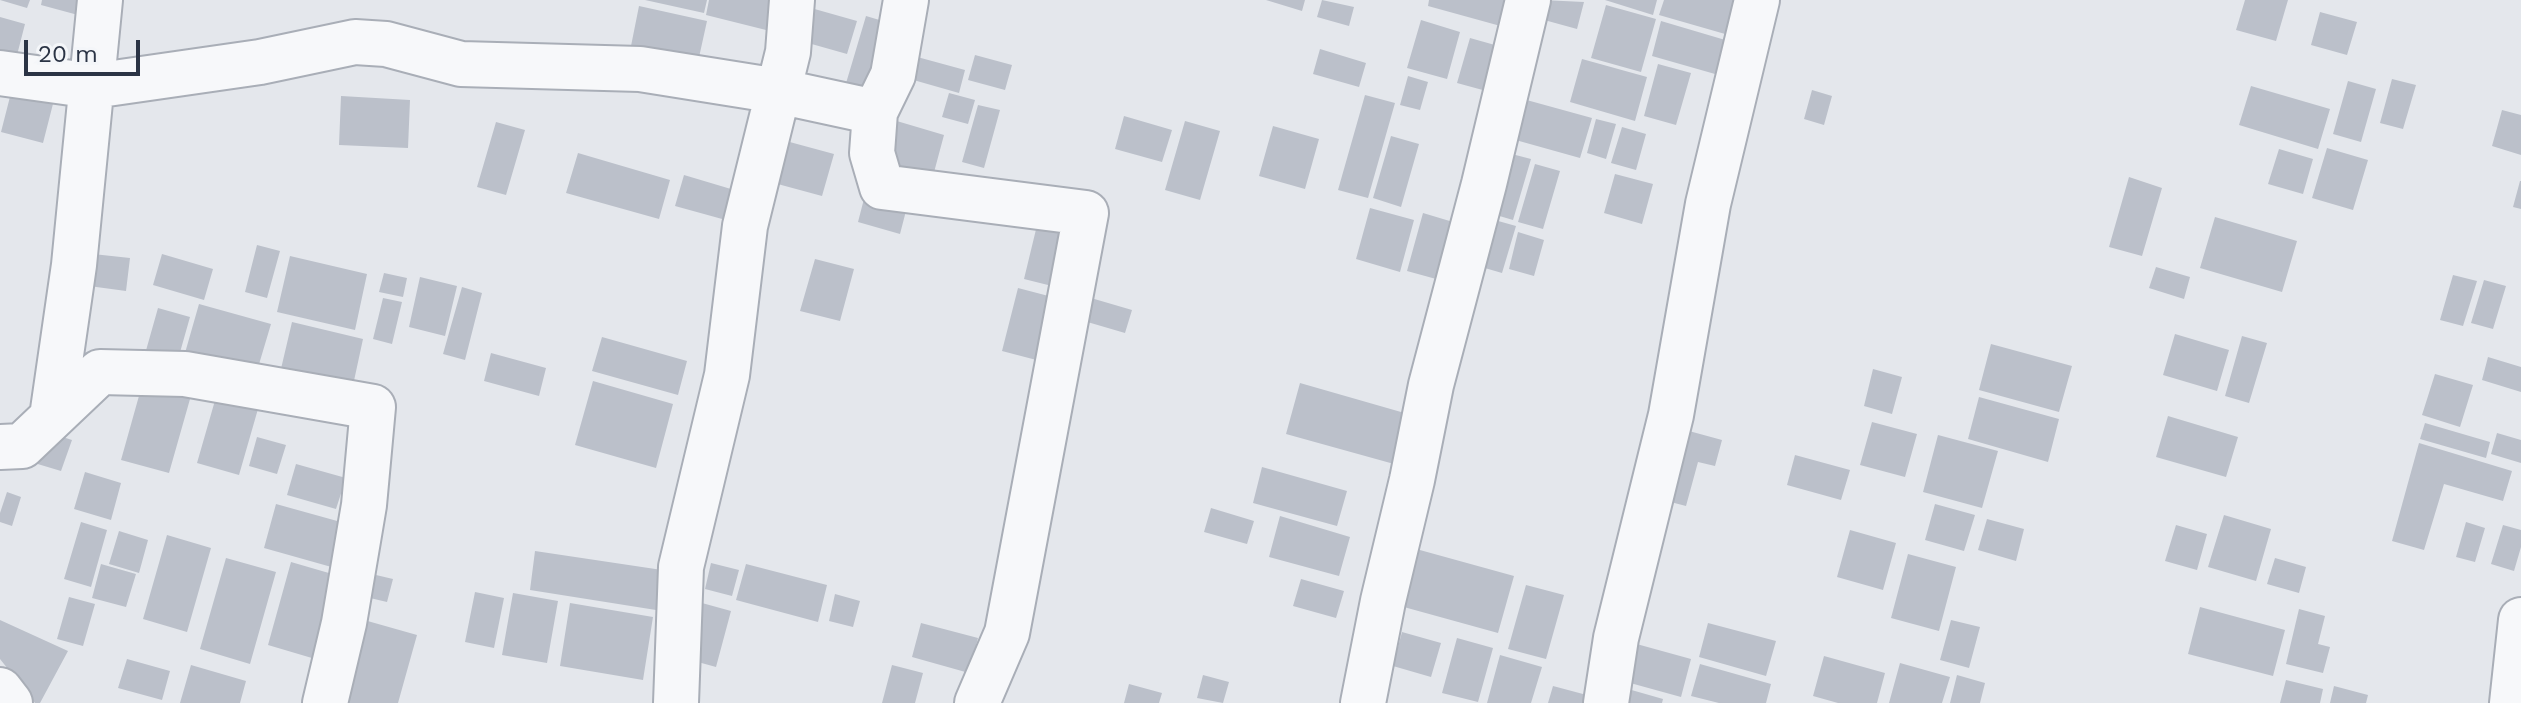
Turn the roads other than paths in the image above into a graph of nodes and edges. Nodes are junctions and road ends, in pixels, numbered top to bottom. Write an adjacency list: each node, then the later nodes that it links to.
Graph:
1 (100, 0): 7 (street)
2 (792, 0): 8 (street)
3 (906, 0): 9 (street)
4 (1528, 0): 18 (street)
5 (1757, 0): 19 (street)
6 (0, 73): 7 (street)
7 (93, 86): 8 (street); 10 (street)
8 (778, 91): 9 (street); 16 (street)
9 (875, 112): 17 (street)
10 (52, 417): 11 (street); 15 (street)
11 (0, 447)
12 (2521, 620): 20 (street)
13 (0, 690): 14 (street)
14 (10, 703)
15 (325, 703)
16 (676, 703)
17 (977, 703)
18 (1363, 703)
19 (1606, 703)
20 (2512, 703)

